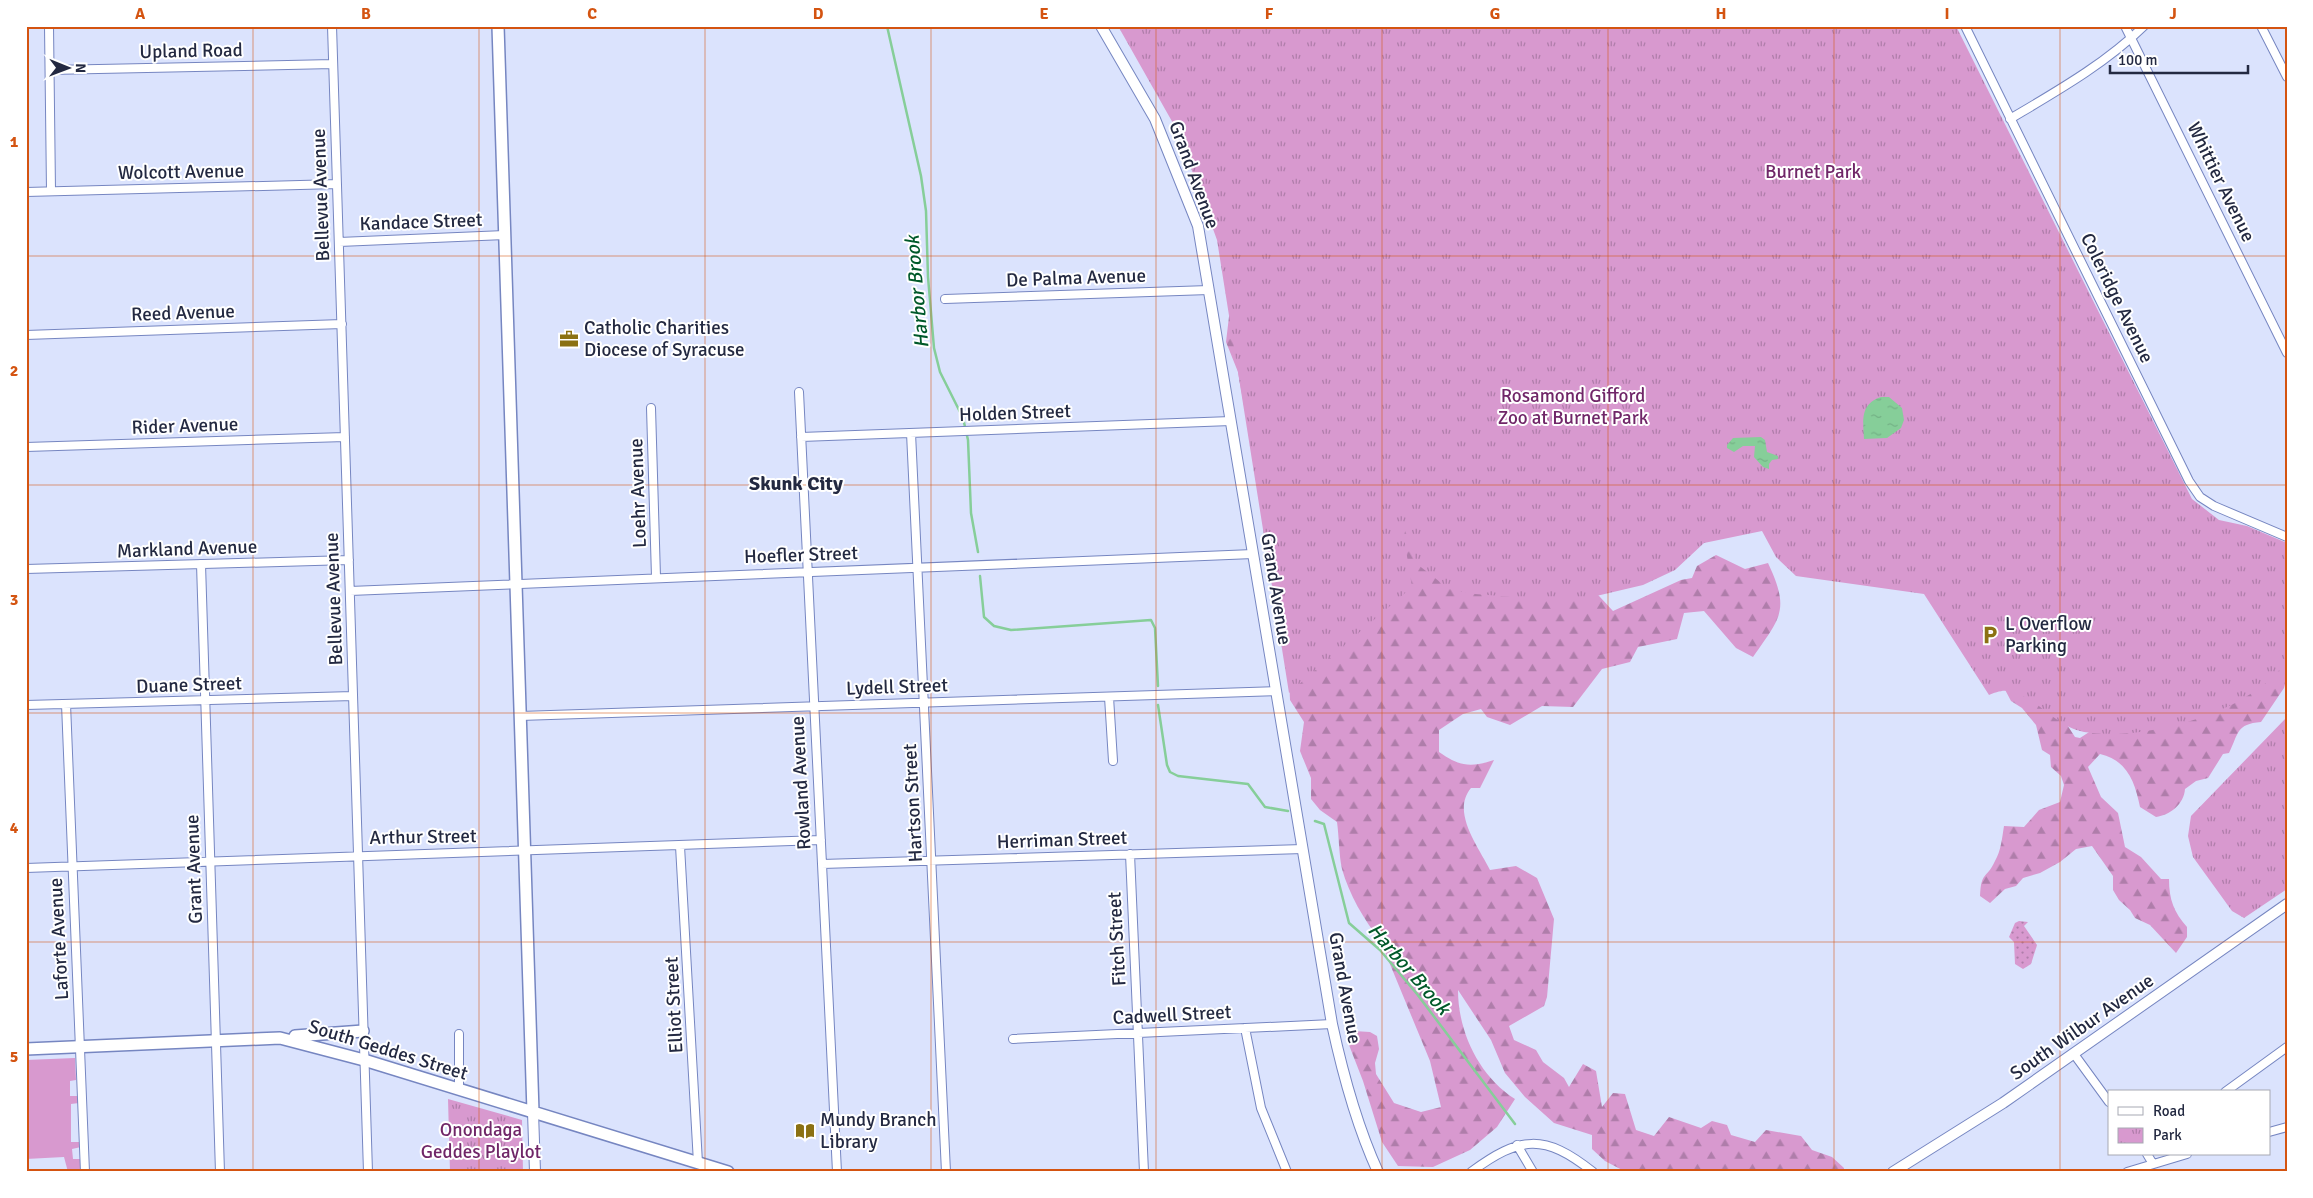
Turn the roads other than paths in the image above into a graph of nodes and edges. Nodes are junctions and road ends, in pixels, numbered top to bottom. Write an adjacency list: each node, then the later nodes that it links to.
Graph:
1 (49, 26): 11 (street)
2 (332, 26): 10 (street, Bellevue Avenue)
3 (498, 26): 17 (main road)
4 (1101, 26): 19 (street, Grand Avenue)
5 (1965, 26): 13 (street, Coleridge Avenue)
6 (2125, 26): 9 (street, Whittier Avenue)
7 (2144, 26): 9 (street)
8 (2261, 26): 12 (street)
9 (2131, 38): 13 (street); 23 (street, Whittier Avenue)
10 (333, 64): 11 (street, Upland Road); 14 (street, Bellevue Avenue)
11 (50, 70): 15 (street)
12 (2287, 77)
13 (2010, 119): 31 (street, Coleridge Avenue)
14 (337, 184): 15 (street, Wolcott Avenue); 18 (street, Bellevue Avenue)
15 (51, 191): 16 (street, Wolcott Avenue)
16 (26, 192)
17 (505, 235): 18 (street, Kandace Street); 39 (main road)
18 (339, 242): 21 (street, Bellevue Avenue)
19 (1209, 290): 20 (street, De Palma Avenue); 26 (street, Grand Avenue)
20 (945, 299)
21 (342, 324): 22 (street, Reed Avenue); 28 (street, Bellevue Avenue)
22 (26, 335)
23 (2287, 353)
24 (799, 392): 29 (street, Rowland Avenue)
25 (651, 408): 38 (street, Loehr Avenue)
26 (1231, 421): 27 (street, Holden Street); 32 (street, Grand Avenue)
27 (911, 433): 29 (street, Holden Street); 35 (street, Hartson Street)
28 (345, 437): 30 (street, Rider Avenue); 33 (street, Bellevue Avenue)
29 (801, 438): 37 (street, Rowland Avenue)
30 (26, 447)
31 (2287, 537)
32 (1253, 554): 35 (street, Hoefler Street); 41 (street, Grand Avenue)
33 (349, 560): 34 (street, Markland Avenue); 40 (street, Bellevue Avenue)
34 (201, 564): 36 (street, Markland Avenue); 44 (street, Grant Avenue)
35 (917, 568): 37 (street, Hoefler Street); 45 (street, Hartson Street)
36 (26, 569)
37 (808, 571): 38 (street, Hoefler Street); 48 (street, Rowland Avenue)
38 (656, 577): 39 (street, Hoefler Street)
39 (516, 583): 40 (street, Hoefler Street); 49 (main road)
40 (350, 591): 42 (street, Bellevue Avenue)
41 (1276, 691): 43 (street, Lydell Street); 53 (street, Grand Avenue)
42 (353, 696): 44 (street, Duane Street); 56 (street, Bellevue Avenue)
43 (1109, 696): 45 (street, Lydell Street); 50 (street)
44 (206, 700): 46 (street, Duane Street); 58 (street, Grant Avenue)
45 (924, 702): 48 (street, Lydell Street); 57 (street, Hartson Street)
46 (66, 704): 47 (street, Duane Street); 60 (street, Laforte Avenue)
47 (26, 705)
48 (814, 706): 49 (street, Lydell Street); 51 (street, Rowland Avenue)
49 (520, 716): 54 (main road)
50 (1113, 761)
51 (821, 840): 52 (street, Arthur Street); 59 (street, Rowland Avenue)
52 (680, 846): 54 (street, Arthur Street); 85 (street, Elliot Street)
53 (1303, 849): 55 (street, Herriman Street); 63 (street, Grand Avenue)
54 (524, 850): 56 (street, Arthur Street); 79 (main road)
55 (1130, 854): 57 (street, Herriman Street); 67 (street, Fitch Street)
56 (358, 855): 58 (street, Arthur Street); 65 (street, Bellevue Avenue)
57 (931, 860): 59 (street, Herriman Street); 93 (street, Hartson Street)
58 (209, 861): 60 (street, Arthur Street); 70 (street, Grant Avenue)
59 (822, 864): 92 (street, Rowland Avenue)
60 (72, 867): 61 (street, Arthur Street); 71 (street, Laforte Avenue)
61 (26, 868)
62 (2287, 904): 74 (street, South Wilbur Avenue)
63 (1332, 1024): 64 (street, Cadwell Street); 96 (street, Grand Avenue)
64 (1245, 1028): 67 (street, Cadwell Street); 95 (street)
65 (363, 1032): 68 (main road); 75 (street, Bellevue Avenue)
66 (459, 1034): 76 (street)
67 (1138, 1034): 69 (street, Cadwell Street); 94 (street, Fitch Street)
68 (280, 1038): 70 (main road, South Geddes Street); 75 (main road, South Geddes Street)
69 (1013, 1038)
70 (216, 1041): 71 (main road, South Geddes Street); 89 (street, Grant Avenue)
71 (80, 1047): 73 (main road, South Geddes Street); 88 (street, Laforte Avenue)
72 (2287, 1047): 77 (street)
73 (26, 1049)
74 (2074, 1054): 78 (street); 100 (street, South Wilbur Avenue)
75 (364, 1060): 76 (main road, South Geddes Street); 90 (street, Bellevue Avenue)
76 (459, 1089): 79 (main road, South Geddes Street)
77 (2228, 1090)
78 (2108, 1101)
79 (533, 1112): 85 (main road, South Geddes Street); 91 (street)
80 (2287, 1127): 81 (street)
81 (2270, 1132)
82 (1517, 1145): 97 (street); 98 (street); 99 (street)
83 (2148, 1156): 86 (street)
84 (2180, 1156): 86 (street)
85 (698, 1163): 87 (main road, South Geddes Street)
86 (2153, 1164): 101 (street)
87 (722, 1171)
88 (85, 1172)
89 (220, 1172)
90 (368, 1172)
91 (535, 1172)
92 (837, 1172)
93 (946, 1172)
94 (1144, 1172)
95 (1287, 1172)
96 (1378, 1172)
97 (1471, 1172)
98 (1533, 1172)
99 (1593, 1172)
100 (1893, 1172)
101 (2127, 1172)

